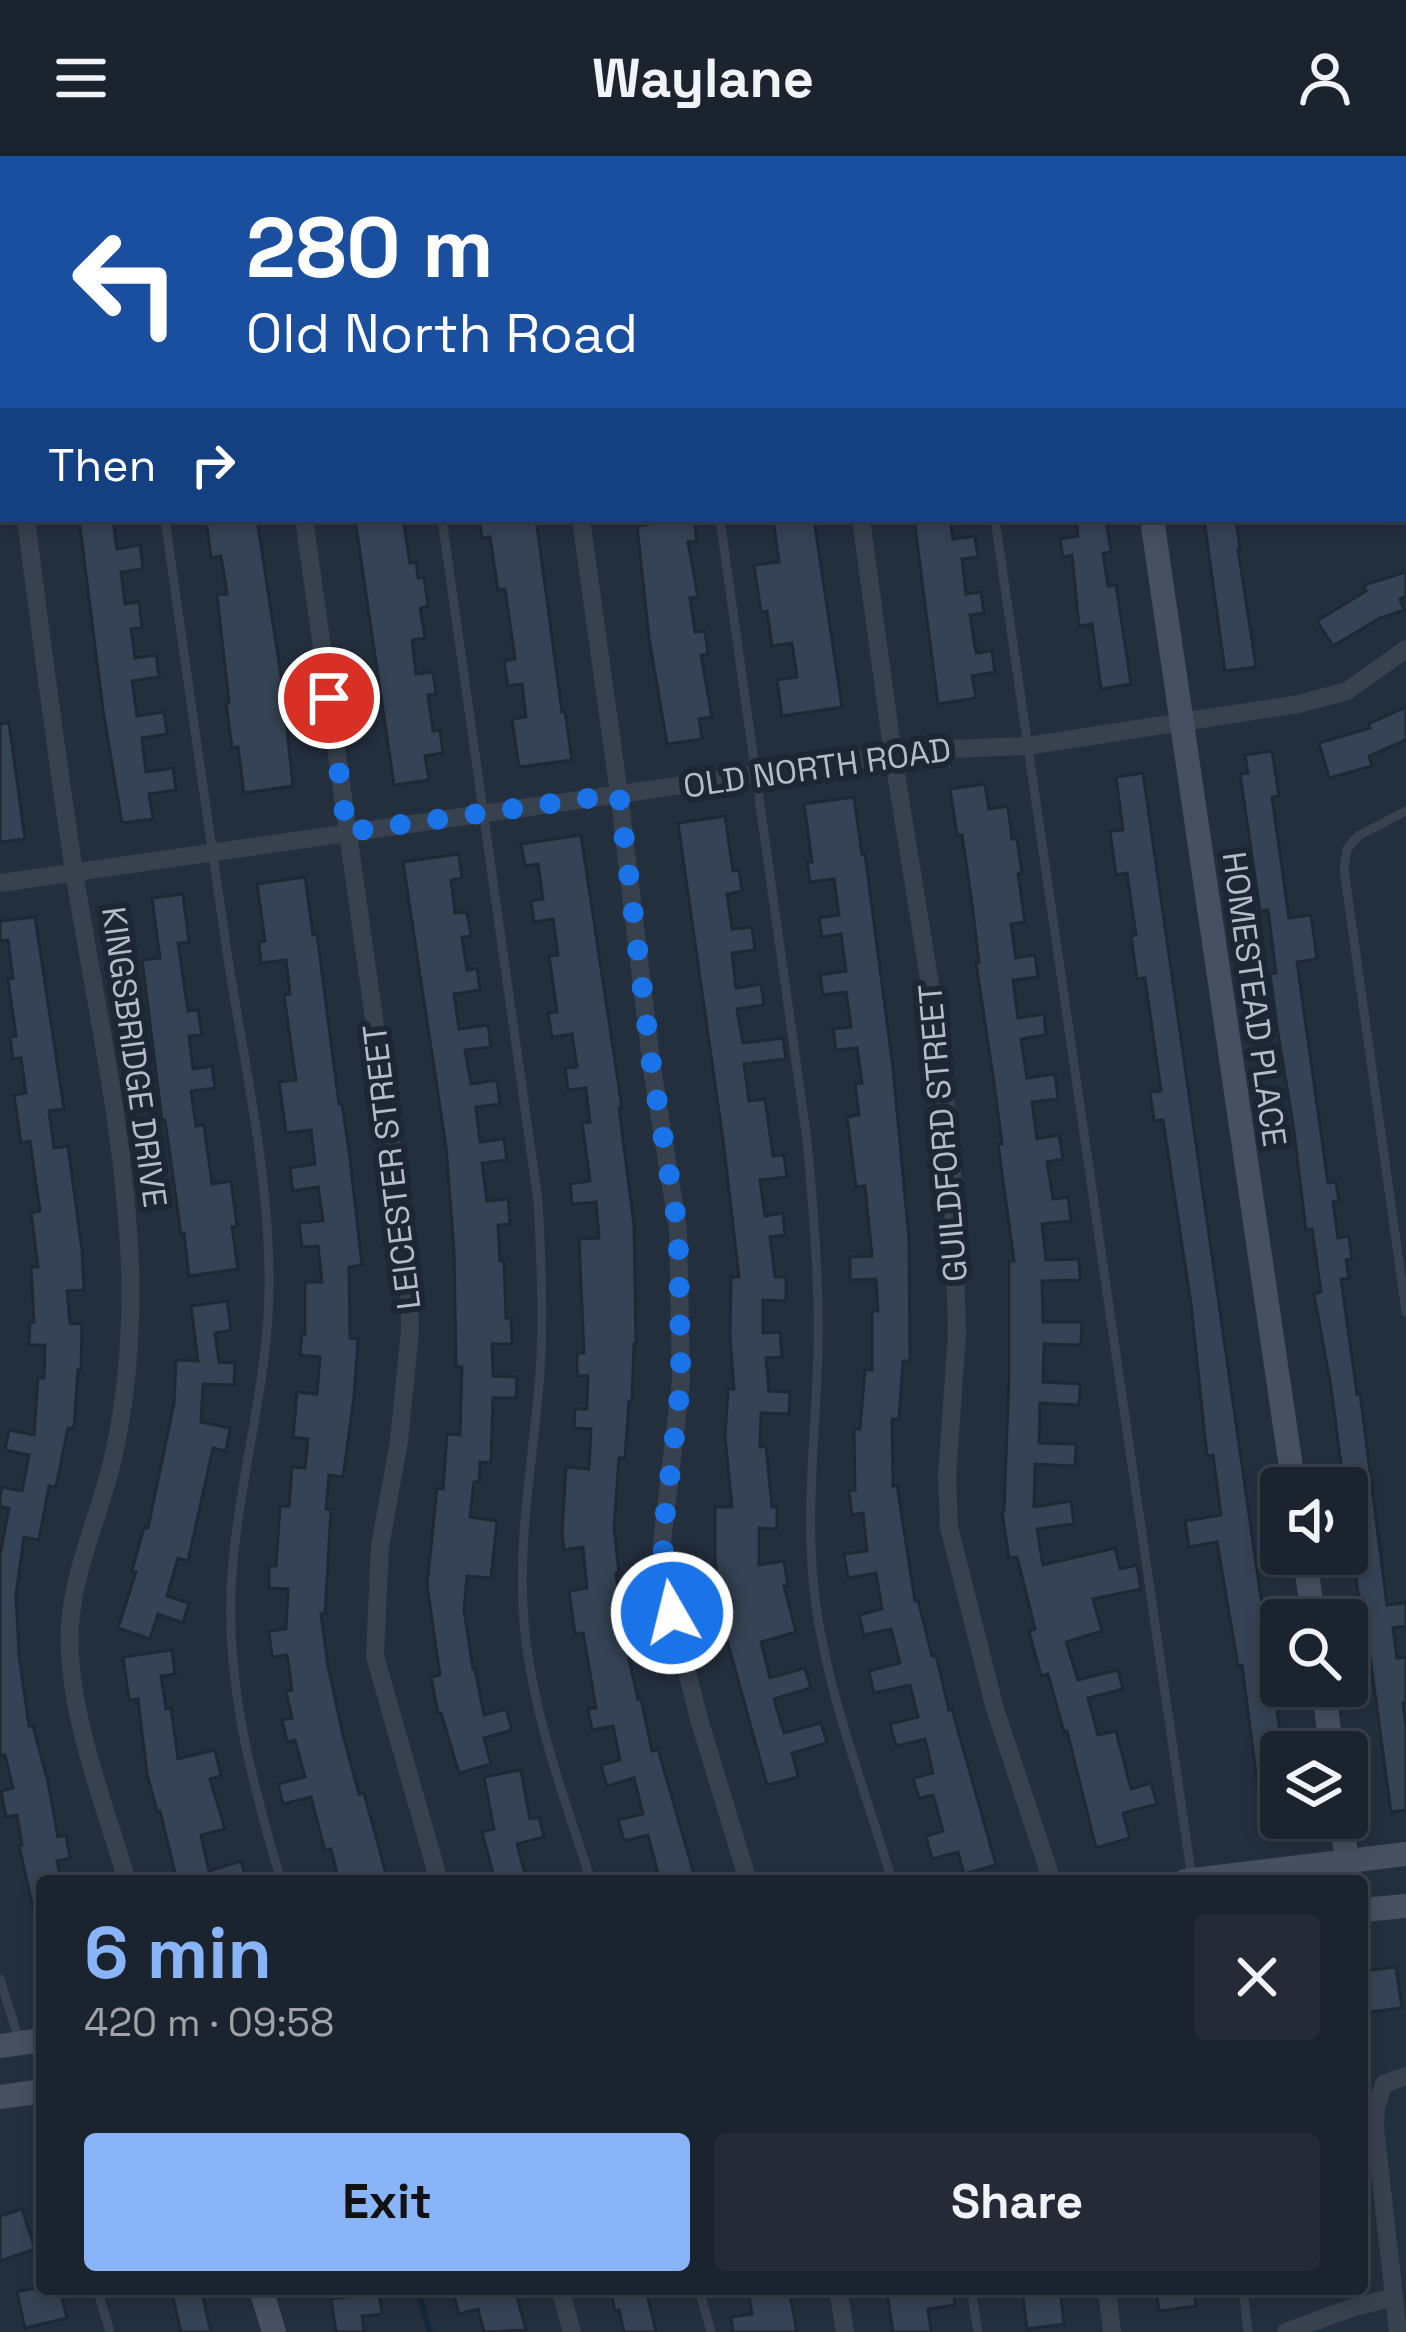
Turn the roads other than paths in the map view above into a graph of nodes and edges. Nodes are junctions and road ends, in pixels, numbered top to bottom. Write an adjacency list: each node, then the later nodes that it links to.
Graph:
1 (26, 522): 20 (street, KINGSBRIDGE DRIVE)
2 (165, 522): 19 (lane)
3 (304, 522): 18 (street, LEICESTER STREET)
4 (442, 522): 17 (lane)
5 (581, 522): 15 (street)
6 (720, 522): 14 (lane)
7 (861, 522): 13 (street, GUILDFORD STREET)
8 (995, 522): 12 (lane)
9 (1152, 522): 11 (street, HOMESTEAD PLACE)
10 (1406, 649): 11 (street, OLD NORTH ROAD)
11 (1180, 723): 12 (street, OLD NORTH ROAD); 23 (street, HOMESTEAD PLACE)
12 (1028, 746): 13 (street, OLD NORTH ROAD); 34 (lane)
13 (893, 755): 14 (street, OLD NORTH ROAD); 33 (street, GUILDFORD STREET)
14 (756, 774): 15 (street, OLD NORTH ROAD); 32 (lane)
15 (619, 794): 17 (street, OLD NORTH ROAD); 31 (street)
16 (1406, 811): 22 (lane)
17 (484, 813): 18 (street, OLD NORTH ROAD); 30 (lane)
18 (347, 832): 19 (street, OLD NORTH ROAD); 29 (street, LEICESTER STREET)
19 (213, 853): 20 (street, OLD NORTH ROAD); 28 (lane)
20 (75, 873): 21 (street, OLD NORTH ROAD); 27 (street, KINGSBRIDGE DRIVE)
21 (0, 884)
22 (1406, 1312)
23 (1291, 1467)
24 (1344, 1839): 26 (street)
25 (1406, 1854): 26 (street)
26 (1348, 1871): 35 (street)
27 (125, 1875)
28 (278, 1875)
29 (437, 1875)
30 (589, 1875)
31 (746, 1875)
32 (890, 1875)
33 (1050, 1875)
34 (1188, 1875)
35 (1284, 1875)
36 (1406, 1906): 37 (street)
37 (1368, 1909)
38 (0, 1979): 39 (lane)
39 (21, 2043)
40 (1406, 2076): 51 (street)
41 (36, 2096): 42 (street)
42 (0, 2097)
43 (99, 2295): 52 (lane)
44 (263, 2295): 53 (street)
45 (562, 2295): 54 (street)
46 (701, 2295): 55 (lane)
47 (839, 2295): 56 (street)
48 (972, 2295): 57 (lane)
49 (1108, 2295): 58 (street)
50 (1244, 2295): 59 (lane)
51 (1394, 2297): 60 (street); 61 (street)
52 (110, 2332)
53 (274, 2332)
54 (572, 2332)
55 (711, 2332)
56 (845, 2332)
57 (977, 2332)
58 (1112, 2332)
59 (1248, 2332)
60 (1286, 2332)
61 (1398, 2332)

